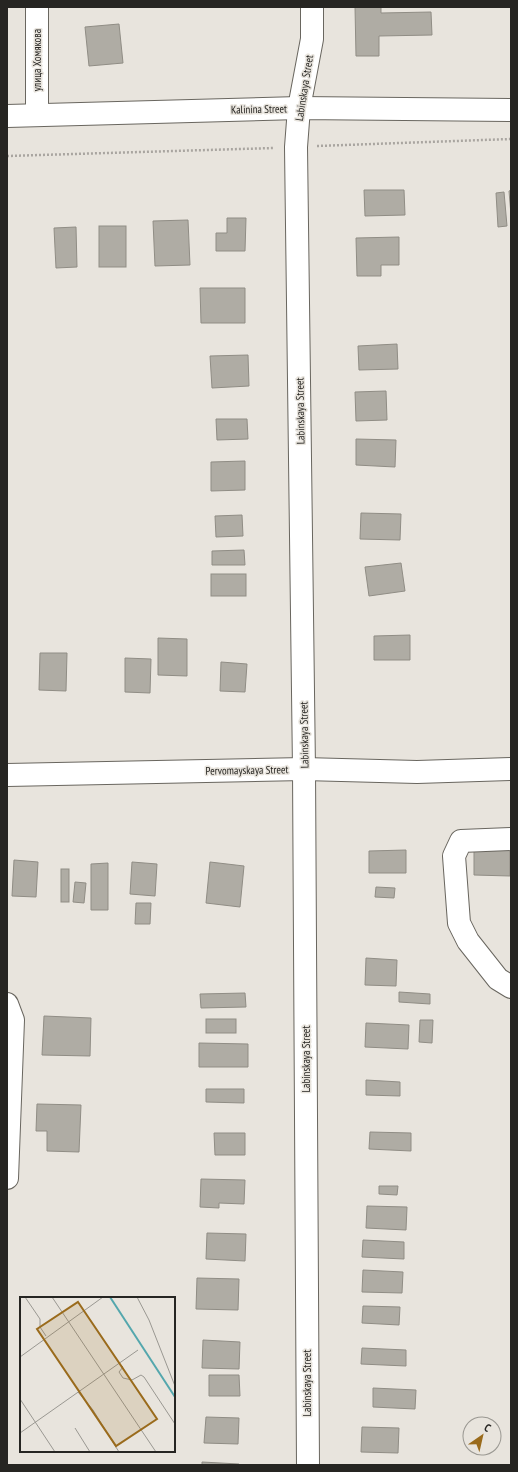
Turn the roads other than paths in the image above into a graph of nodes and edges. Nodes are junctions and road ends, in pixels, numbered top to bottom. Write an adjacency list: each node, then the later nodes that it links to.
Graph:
1 (37, 7): 5 (street, улица Хомякова)
2 (312, 7): 3 (street, Labinskaya Street)
3 (299, 108): 4 (street, Kalinina Street); 5 (street, Kalinina Street); 7 (street, Labinskaya Street)
4 (511, 110)
5 (37, 114): 6 (street, Kalinina Street)
6 (7, 116)
7 (304, 769): 8 (street, Pervomayskaya Street); 9 (street, Pervomayskaya Street); 14 (street, Labinskaya Street)
8 (511, 769)
9 (7, 775)
10 (511, 839): 11 (street)
11 (511, 987)
12 (7, 1004): 13 (street)
13 (7, 1178)
14 (308, 1465)

